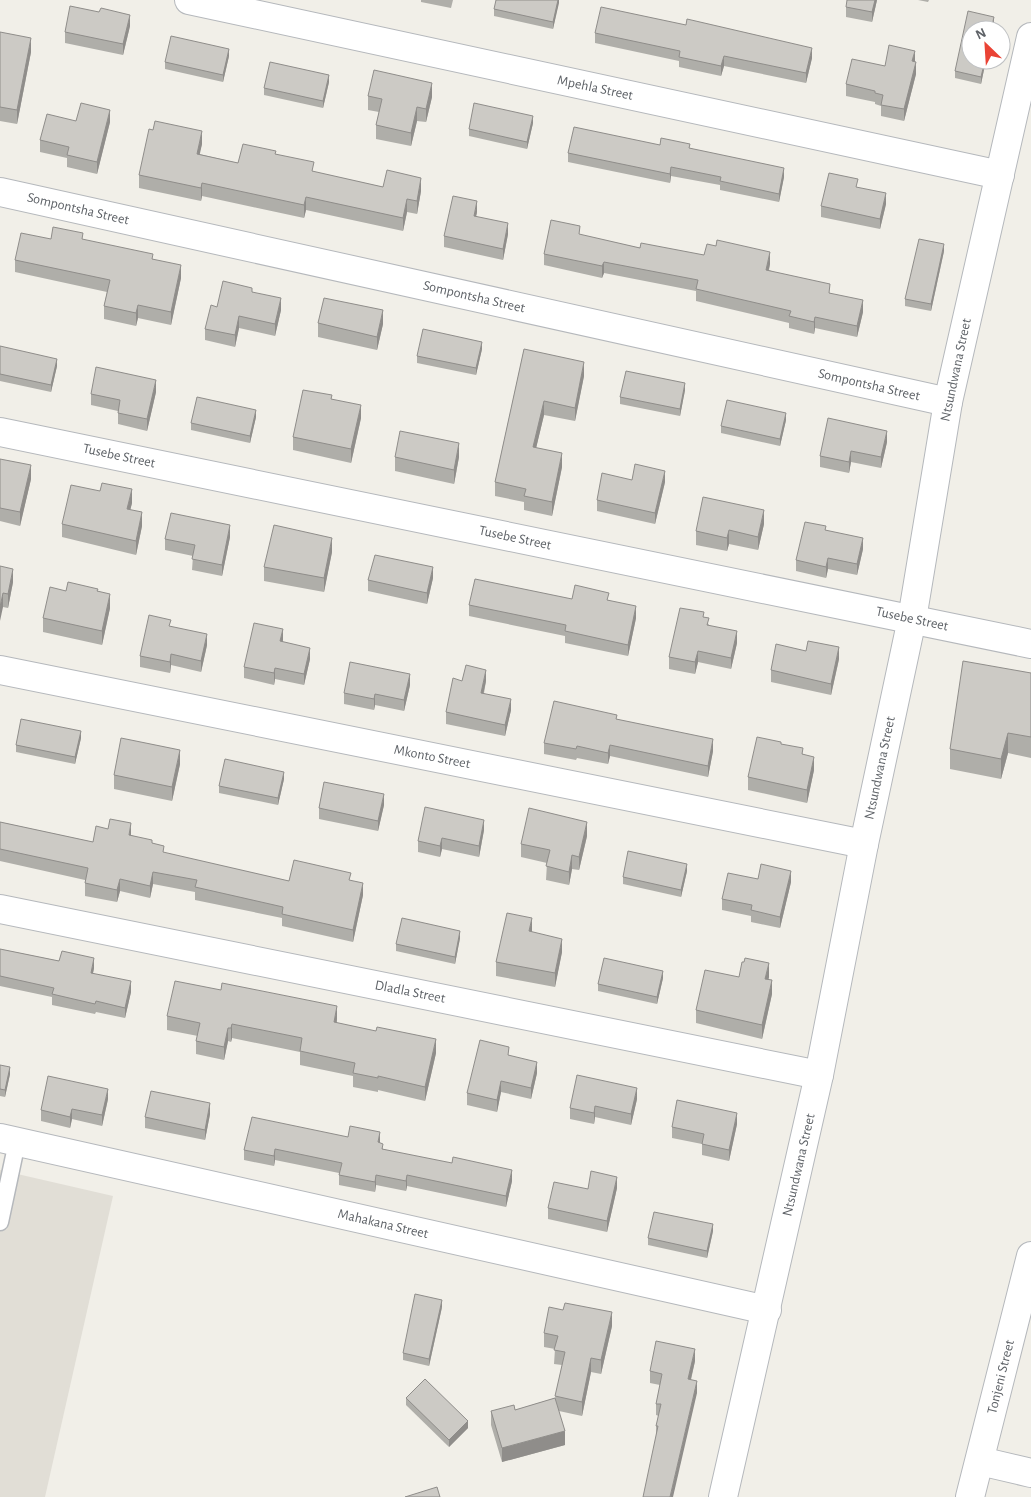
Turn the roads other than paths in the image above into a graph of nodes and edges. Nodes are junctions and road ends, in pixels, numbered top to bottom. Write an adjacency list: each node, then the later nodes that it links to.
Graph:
1 (189, 0): 3 (street, Mpehla Street)
2 (1031, 37): 3 (street, Ntsundwana Street)
3 (1000, 175): 5 (street, Ntsundwana Street)
4 (0, 192): 5 (street, Sompontsha Street)
5 (948, 402): 7 (street, Ntsundwana Street)
6 (0, 432): 7 (street, Tusebe Street)
7 (912, 619): 8 (street, Tusebe Street); 10 (street, Ntsundwana Street)
8 (1031, 644)
9 (0, 670): 10 (street, Mkonto Street)
10 (864, 844): 12 (street, Ntsundwana Street)
11 (0, 909): 12 (street, Dladla Street)
12 (820, 1075): 16 (street, Ntsundwana Street)
13 (8, 1140): 14 (lane); 16 (street, Mahakana Street)
14 (0, 1222)
15 (1030, 1261): 17 (street, Tonjeni Street)
16 (767, 1310): 19 (street, Ntsundwana Street)
17 (980, 1461): 18 (street); 20 (street, Tonjeni Street)
18 (1031, 1473)
19 (723, 1497)
20 (970, 1497)

